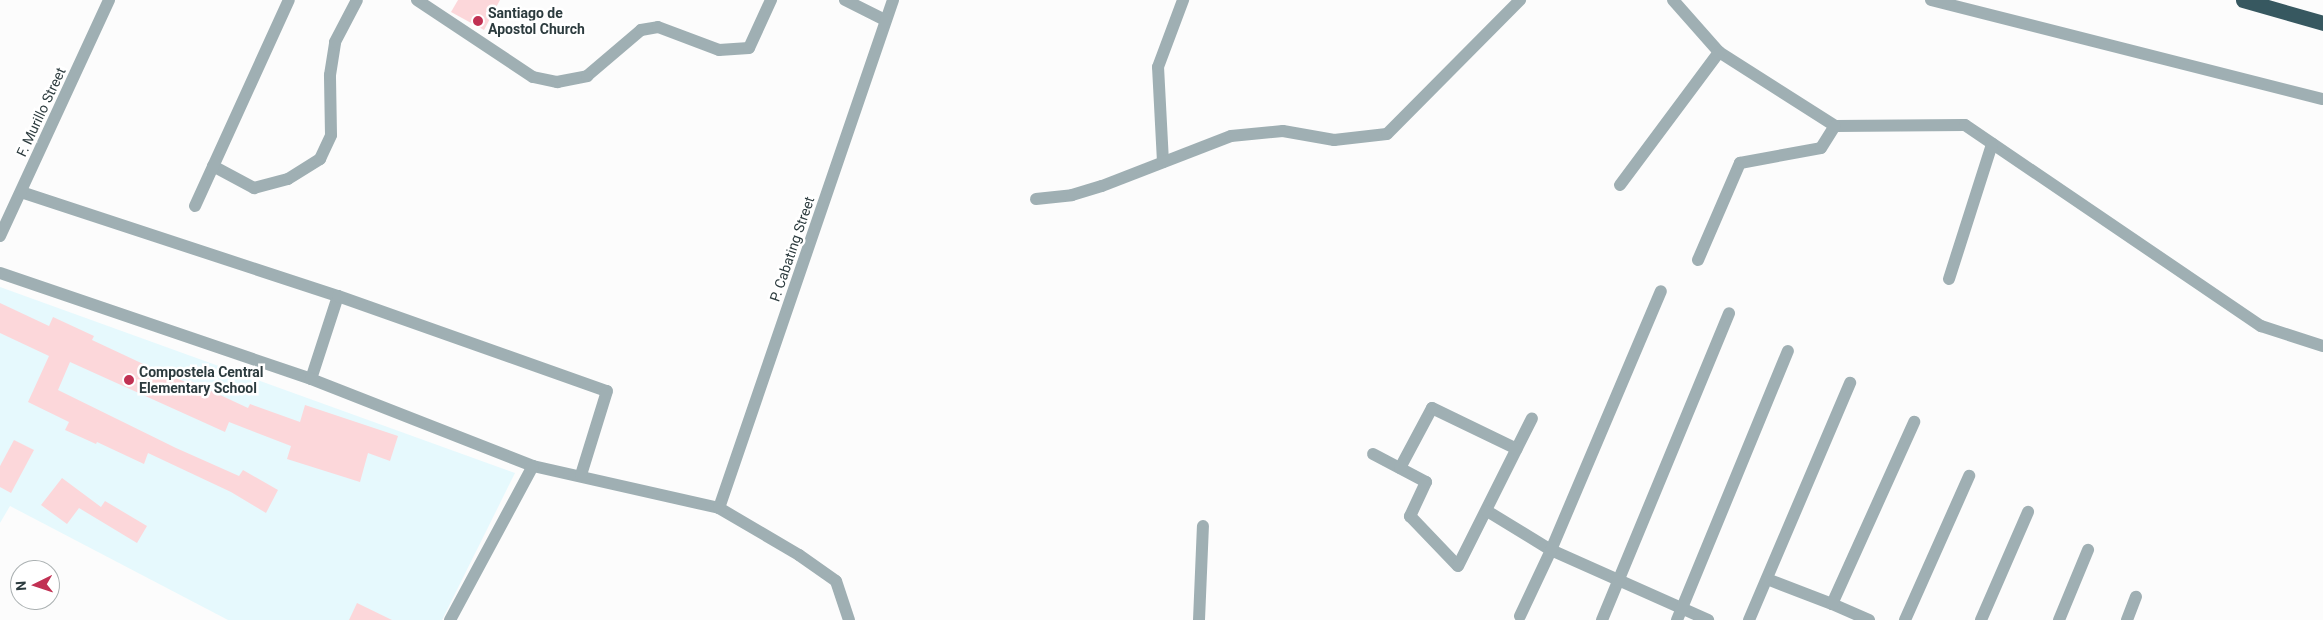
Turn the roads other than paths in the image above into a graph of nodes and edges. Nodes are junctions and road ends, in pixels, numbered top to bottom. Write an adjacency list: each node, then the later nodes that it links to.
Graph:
1 (109, 0): 22 (street, F. Murillo Street)
2 (289, 0): 20 (street)
3 (357, 0): 20 (street)
4 (417, 0): 5 (street)
5 (771, 0)
6 (844, 0): 13 (street)
7 (892, 0): 13 (street, P. Cabating Street)
8 (1183, 0): 19 (street)
9 (1520, 0): 19 (street)
10 (1673, 0): 15 (street)
11 (1931, 0): 16 (street)
12 (2243, 0): 14 (highway)
13 (885, 20): 44 (street, P. Cabating Street)
14 (2323, 22)
15 (1719, 52): 17 (street); 21 (street)
16 (2323, 99)
17 (1836, 126): 18 (street); 26 (street)
18 (1992, 144): 28 (street); 32 (street)
19 (1162, 162): 23 (street)
20 (213, 166): 24 (street)
21 (1620, 185)
22 (21, 192): 25 (street, F. Murillo Street); 30 (street)
23 (1036, 199)
24 (195, 206)
25 (0, 236)
26 (1698, 260)
27 (0, 273): 34 (street)
28 (1949, 279)
29 (1661, 291): 48 (street)
30 (338, 296): 34 (street); 42 (street)
31 (1729, 314): 50 (street)
32 (2323, 346)
33 (1788, 351): 54 (street)
34 (311, 379): 40 (street)
35 (1850, 383): 51 (street)
36 (1532, 418): 38 (street)
37 (1914, 422): 53 (street)
38 (1517, 450): 41 (street); 45 (street)
39 (1373, 454): 41 (street)
40 (533, 466): 42 (street); 56 (street)
41 (1400, 468): 45 (street)
42 (581, 474): 44 (street)
43 (1969, 476): 63 (street)
44 (720, 508): 57 (street)
45 (1487, 511): 48 (street)
46 (2028, 512): 64 (street)
47 (1203, 526): 58 (street)
48 (1551, 550): 50 (street); 55 (street)
49 (2088, 550): 65 (street)
50 (1619, 579): 54 (street); 59 (street)
51 (1767, 579): 53 (street); 61 (street)
52 (2136, 597): 66 (street)
53 (1832, 604): 62 (street)
54 (1679, 615): 60 (street)
55 (1520, 616)
56 (454, 618)
57 (849, 620)
58 (1199, 620)
59 (1602, 620)
60 (1708, 620)
61 (1749, 620)
62 (1869, 620)
63 (1905, 620)
64 (1981, 620)
65 (2059, 620)
66 (2128, 620)

